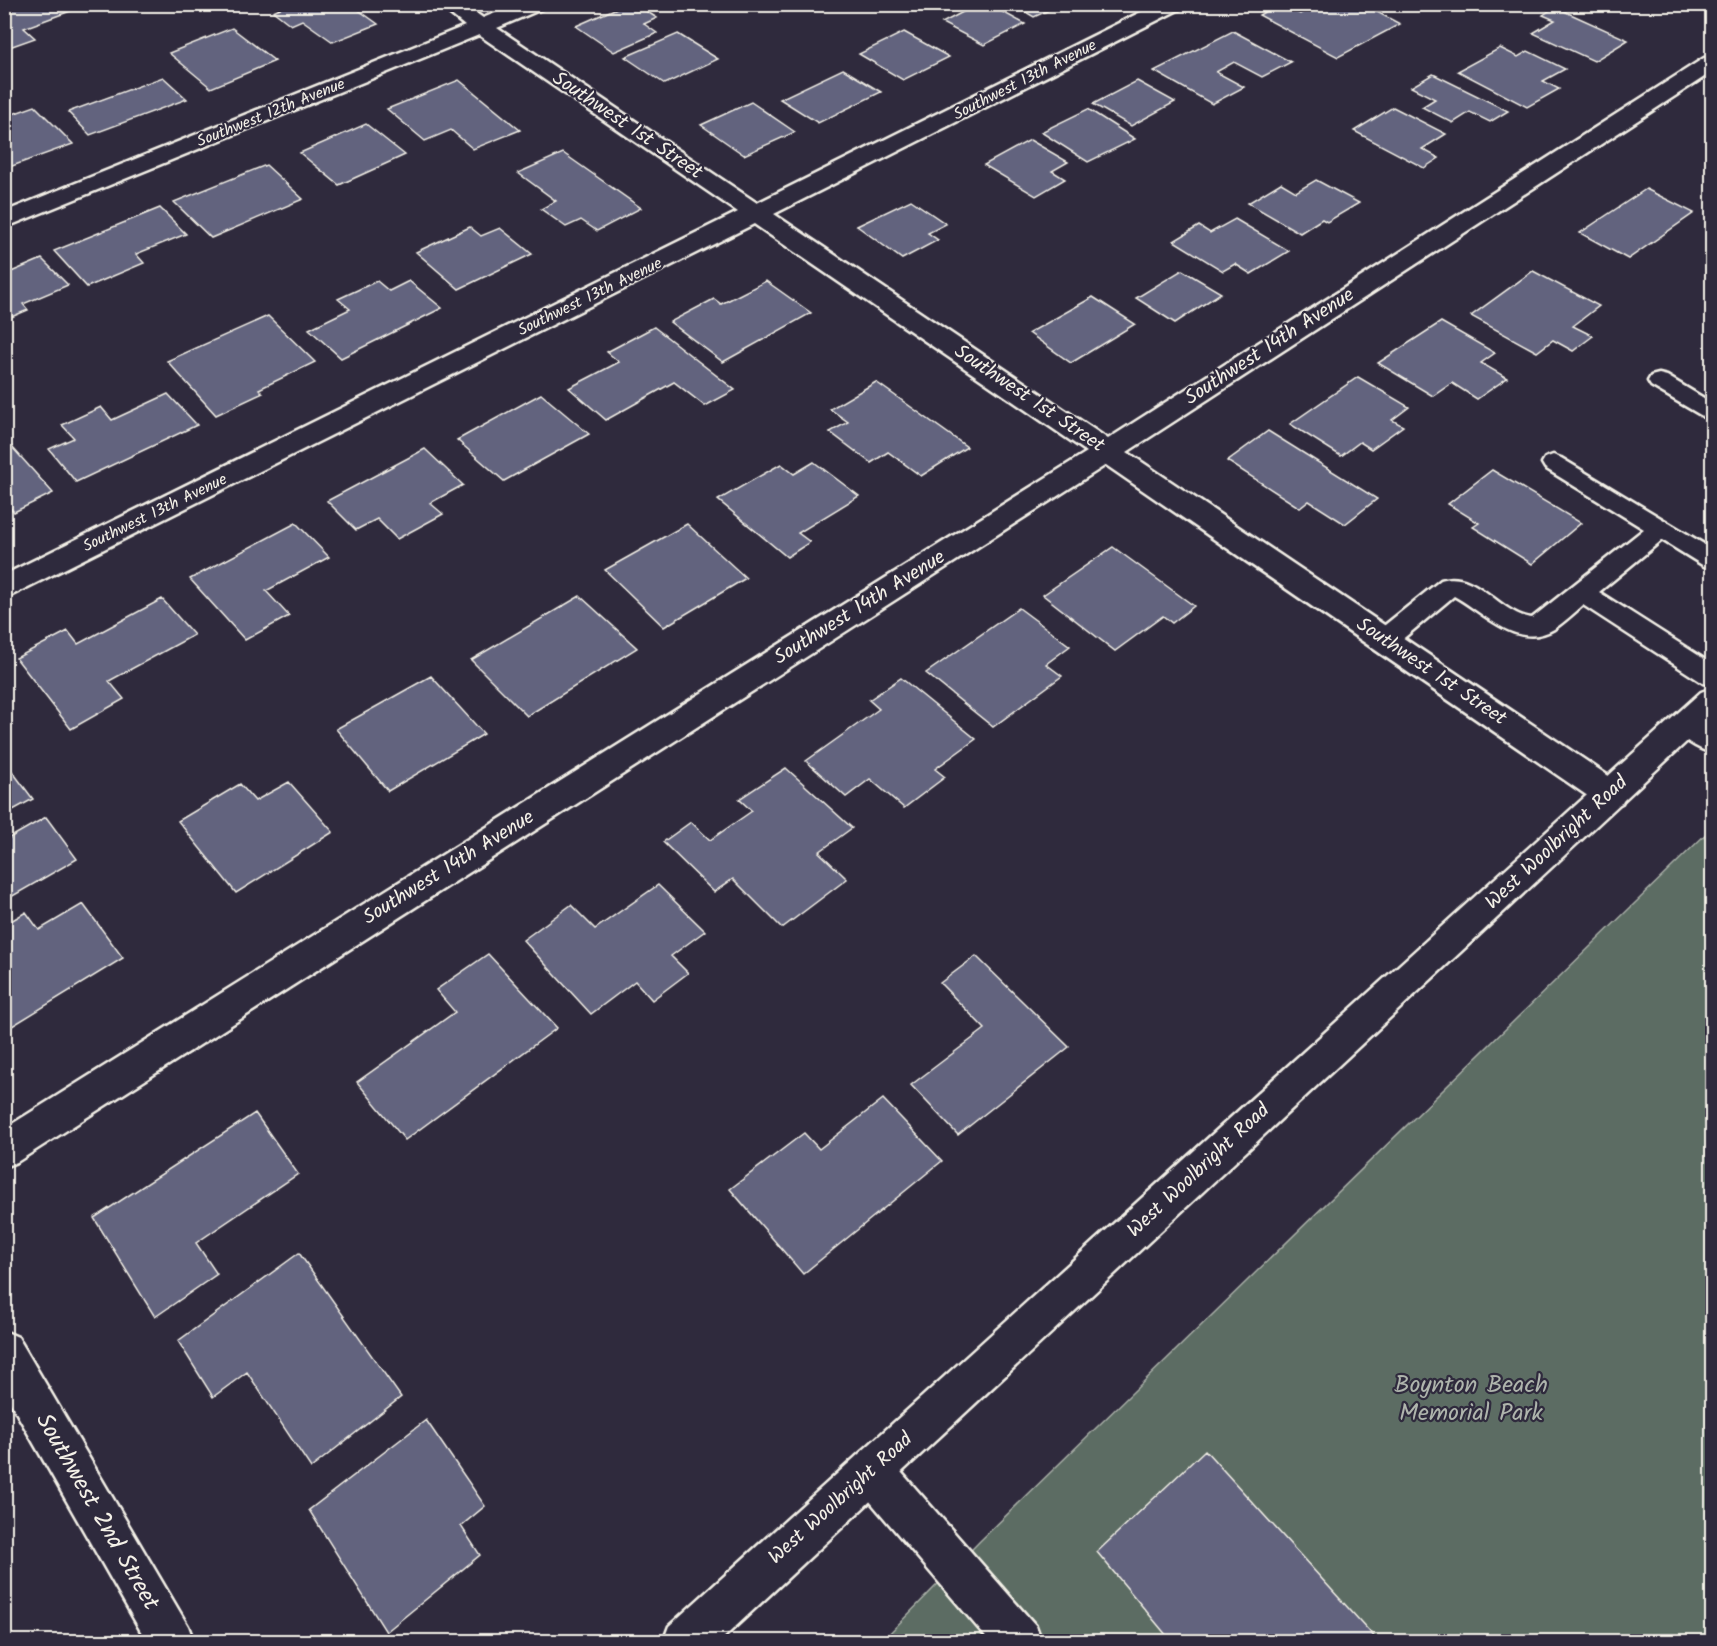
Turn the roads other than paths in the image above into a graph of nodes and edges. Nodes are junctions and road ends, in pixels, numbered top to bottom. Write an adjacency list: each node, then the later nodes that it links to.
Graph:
1 (448, 4): 4 (street, Southwest 1st Street)
2 (537, 4): 4 (street, Southwest 12th Avenue)
3 (1175, 4): 6 (street, Southwest 13th Avenue)
4 (481, 27): 6 (street, Southwest 1st Street); 7 (street, Southwest 12th Avenue)
5 (1713, 63): 10 (street, Southwest 14th Avenue)
6 (757, 215): 10 (street, Southwest 1st Street); 14 (street, Southwest 13th Avenue)
7 (4, 221)
8 (1659, 381): 9 (lane)
9 (1713, 412)
10 (1107, 452): 16 (street, Southwest 1st Street); 21 (street, Southwest 14th Avenue)
11 (1553, 462): 12 (lane)
12 (1661, 528): 13 (lane); 15 (lane)
13 (1713, 560)
14 (4, 588)
15 (1581, 592): 16 (lane); 17 (lane)
16 (1384, 640): 20 (street, Southwest 1st Street)
17 (1713, 676)
18 (1713, 700): 19 (street, West Woolbright Road)
19 (1699, 734): 20 (street, West Woolbright Road)
20 (1610, 794): 23 (street, West Woolbright Road)
21 (4, 1149)
22 (4, 1351): 24 (street, Southwest 2nd Street)
23 (872, 1471): 25 (street, West Woolbright Road); 26 (street)
24 (172, 1641)
25 (685, 1641)
26 (1020, 1641)

